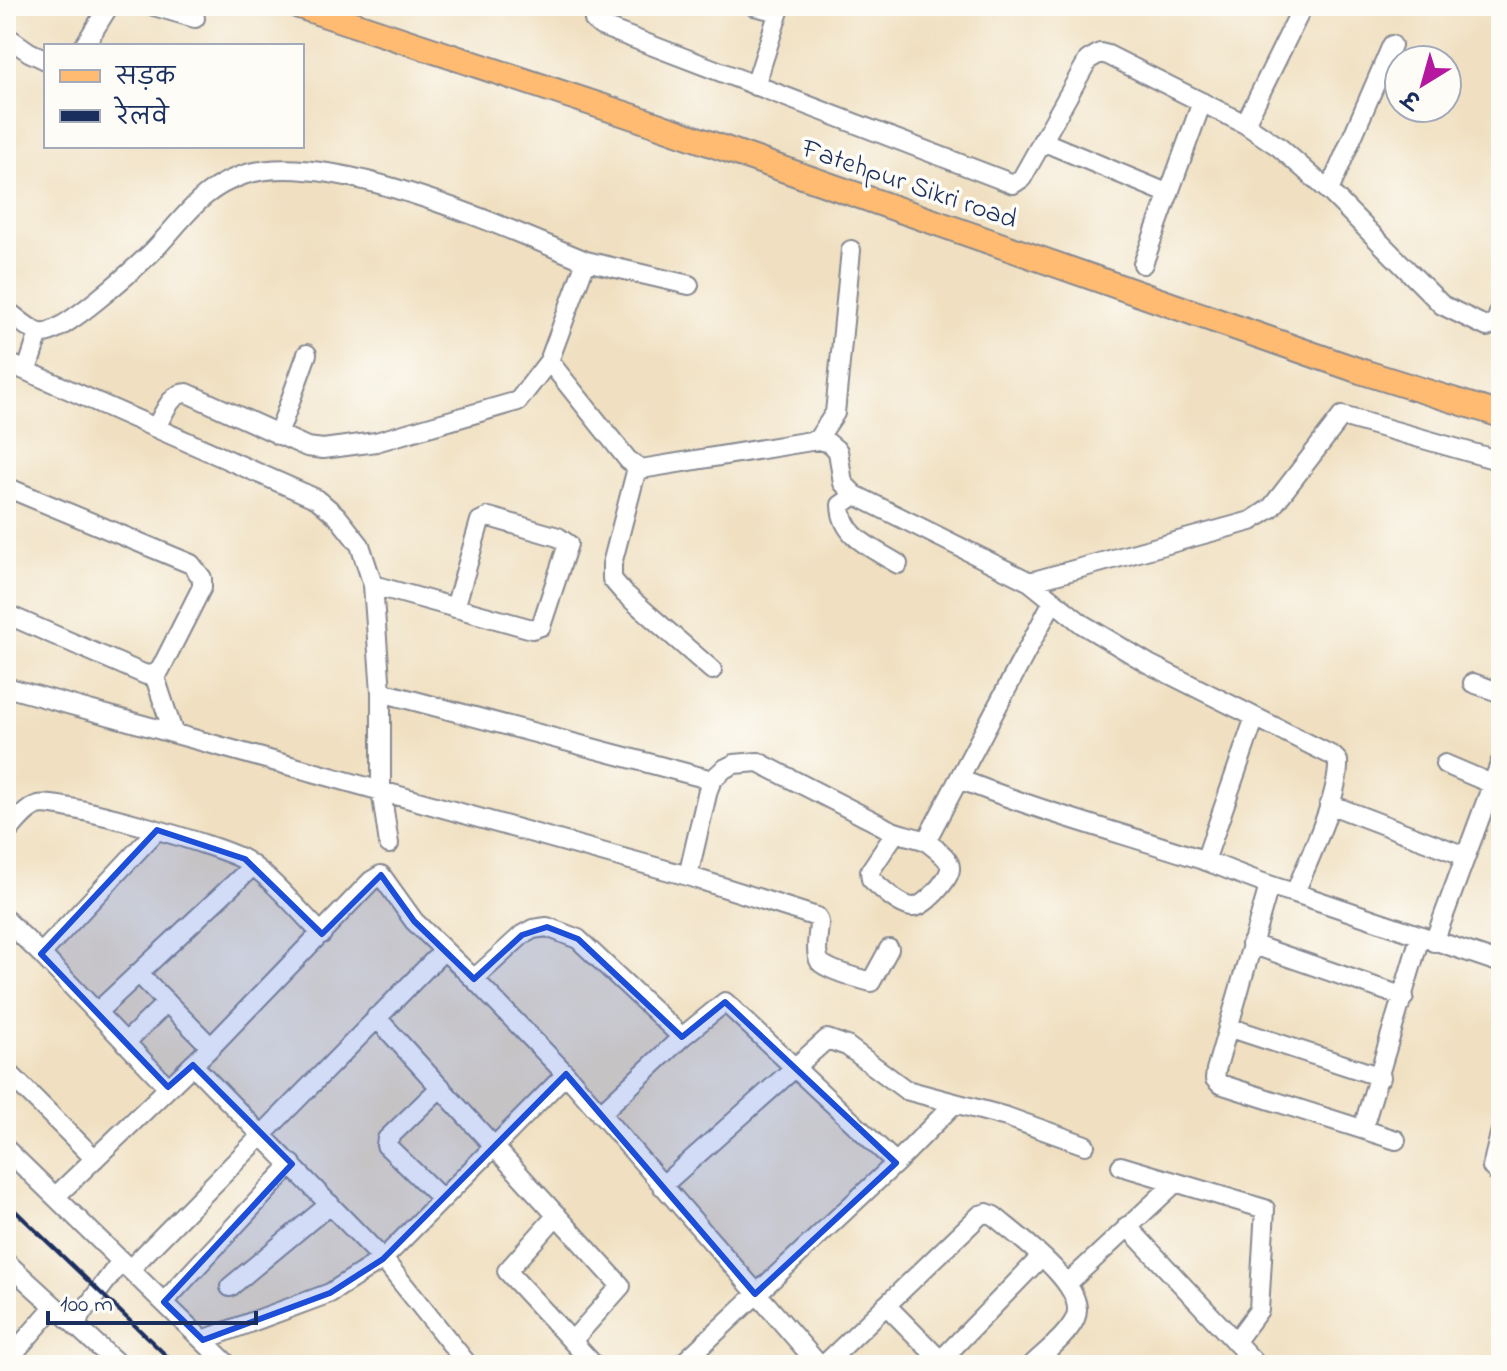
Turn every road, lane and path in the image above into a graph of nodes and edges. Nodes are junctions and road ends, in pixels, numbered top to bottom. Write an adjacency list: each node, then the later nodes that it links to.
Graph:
1 (109, 6): 10 (street)
2 (154, 6): 8 (street)
3 (299, 6): 30 (main road, Fatehpur Sikri road)
4 (597, 6): 13 (street)
5 (754, 6): 7 (street)
6 (1303, 6): 15 (street)
7 (780, 7): 13 (street)
8 (195, 18)
9 (6, 36): 11 (street)
10 (85, 44)
11 (44, 59)
12 (1383, 66): 17 (street)
13 (755, 86): 16 (street)
14 (1202, 102): 15 (street); 16 (street); 18 (street)
15 (1245, 124): 17 (street)
16 (1042, 141): 18 (street)
17 (1329, 191): 23 (street)
18 (1169, 194): 21 (street)
19 (851, 250): 33 (street)
20 (586, 261): 22 (street); 25 (street); 27 (street)
21 (1143, 264)
22 (689, 285)
23 (1501, 305)
24 (6, 310): 25 (street)
25 (39, 333): 29 (street)
26 (307, 354): 32 (street)
27 (549, 361): 32 (street); 35 (street)
28 (6, 362): 29 (street)
29 (27, 370): 31 (street)
30 (1501, 415)
31 (156, 427): 32 (street); 40 (street)
32 (278, 435)
33 (817, 440): 35 (street); 37 (street)
34 (1501, 461): 39 (street)
35 (637, 468): 44 (street)
36 (6, 487): 45 (street)
37 (855, 495): 38 (street); 39 (street)
38 (898, 564)
39 (1030, 582): 41 (street)
40 (373, 585): 42 (street); 48 (street)
41 (1053, 601): 50 (street); 54 (street)
42 (455, 608): 42 (street)
43 (6, 614): 45 (street)
44 (712, 670)
45 (154, 674): 51 (street)
46 (1473, 683): 49 (street)
47 (6, 687): 51 (street)
48 (381, 692): 55 (street); 57 (street)
49 (1501, 693)
50 (1255, 717): 58 (street); 65 (street)
51 (173, 732): 57 (street)
52 (1501, 761): 56 (street)
53 (1445, 764): 56 (street)
54 (959, 779): 62 (street); 65 (street)
55 (712, 780): 61 (street); 67 (street)
56 (1492, 784): 64 (street)
57 (381, 790): 63 (street); 67 (street)
58 (1329, 804): 64 (street); 69 (street)
59 (157, 830): 60 (street); 66 (street); 76 (street)
60 (6, 834)
61 (894, 835): 62 (street); 62 (street)
62 (926, 841)
63 (389, 844)
64 (1465, 856): 72 (street)
65 (1205, 861): 68 (street)
66 (253, 866): 71 (street); 78 (street)
67 (688, 876): 74 (street)
68 (1269, 886): 69 (street); 73 (street)
69 (1295, 893): 72 (street)
70 (6, 920): 76 (street)
71 (322, 934): 75 (street); 87 (street)
72 (1427, 940): 77 (street); 80 (street)
73 (1251, 944): 80 (street); 84 (street)
74 (889, 949)
75 (443, 951): 79 (street); 83 (street)
76 (41, 954): 82 (street)
77 (1501, 963)
78 (138, 973): 81 (street); 82 (street)
79 (474, 979): 85 (street); 91 (street)
80 (1404, 997): 92 (street)
81 (167, 1002): 86 (street); 87 (street)
82 (97, 1012): 86 (street)
83 (376, 1017): 94 (street); 99 (street)
84 (1228, 1027): 92 (street); 97 (street)
85 (682, 1037): 89 (street); 96 (street)
86 (125, 1043): 93 (street)
87 (211, 1047): 88 (street)
88 (193, 1065): 93 (street); 99 (street)
89 (795, 1066): 95 (street); 105 (street); 110 (street)
90 (6, 1070): 104 (street)
91 (566, 1074): 96 (street); 102 (street)
92 (1381, 1077): 97 (street)
93 (168, 1087): 104 (street)
94 (441, 1087): 102 (street); 112 (street)
95 (955, 1103): 101 (street); 105 (street)
96 (600, 1114): 110 (street)
97 (1363, 1128): 100 (street)
98 (1501, 1130): 108 (street)
99 (263, 1134): 106 (street); 118 (street)
100 (1396, 1140)
101 (1085, 1145)
102 (495, 1146): 112 (street); 114 (street)
103 (6, 1149): 111 (street)
104 (95, 1159): 111 (street)
105 (896, 1163): 122 (street)
106 (292, 1164): 113 (street); 123 (street)
107 (1121, 1166): 109 (street)
108 (1501, 1177)
109 (1174, 1184): 115 (street); 129 (street)
110 (662, 1186): 122 (street)
111 (56, 1196): 118 (street)
112 (442, 1199): 117 (street)
113 (330, 1204): 117 (street); 121 (street)
114 (557, 1215): 128 (street); 128 (street)
115 (1127, 1226): 120 (street); 129 (street)
116 (1041, 1257): 120 (street); 124 (street); 131 (street)
117 (383, 1259): 127 (street); 134 (street)
118 (126, 1265): 123 (street); 126 (street)
119 (10, 1274): 125 (street)
120 (1068, 1283): 138 (street)
121 (230, 1287)
122 (755, 1294): 136 (street); 137 (street)
123 (164, 1302): 127 (street)
124 (886, 1305): 131 (street); 137 (street)
125 (54, 1307): 126 (street); 130 (street)
126 (75, 1323): 132 (street)
127 (203, 1340): 133 (street)
128 (572, 1341): 135 (street)
129 (1236, 1341): 139 (street)
130 (6, 1362)
131 (943, 1362)
132 (115, 1364)
133 (228, 1365)
134 (468, 1365)
135 (594, 1365)
136 (681, 1365)
137 (821, 1365)
138 (1032, 1365)
139 (1257, 1365)

